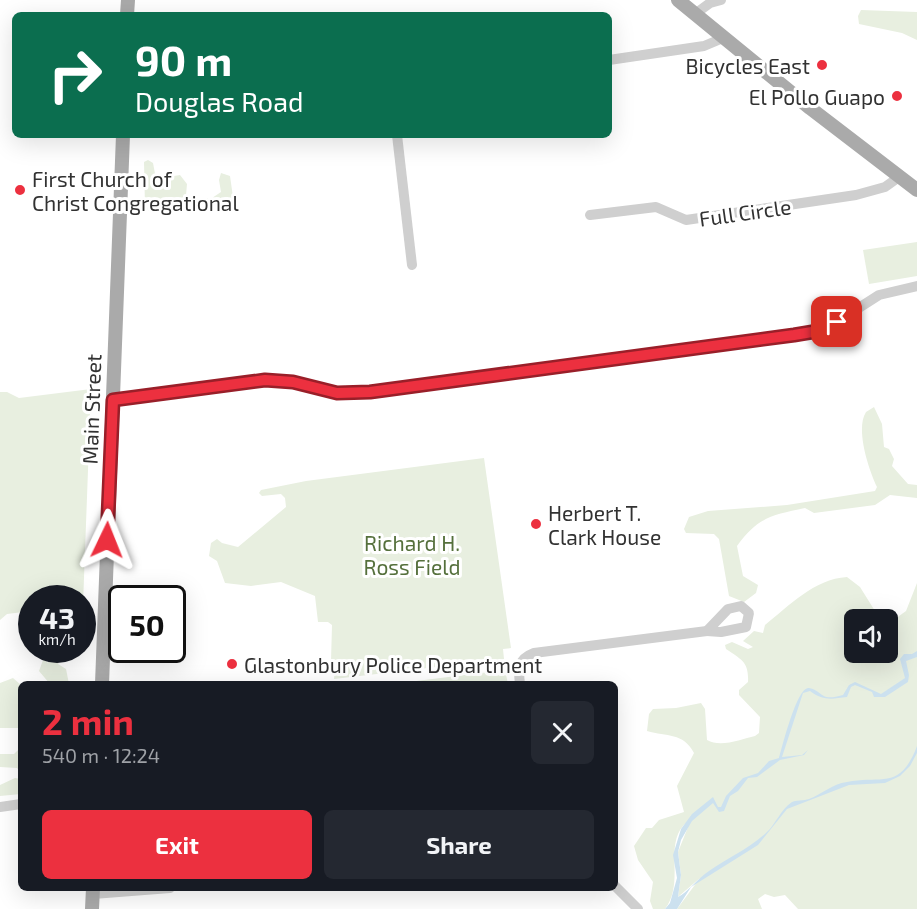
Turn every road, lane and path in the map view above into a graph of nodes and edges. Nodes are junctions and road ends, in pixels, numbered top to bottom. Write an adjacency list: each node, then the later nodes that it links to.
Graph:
1 (678, 0): 3 (main road)
2 (721, 0): 3 (street)
3 (695, 14): 4 (main road)
4 (723, 38): 5 (street); 8 (main road)
5 (612, 60)
6 (123, 138): 13 (main road, Main Street)
7 (397, 138): 11 (street)
8 (899, 177): 9 (main road); 10 (street, Full Circle)
9 (917, 190)
10 (590, 215)
11 (412, 265)
12 (917, 286): 13 (street)
13 (113, 400): 15 (main road, Main Street)
14 (707, 631): 16 (street)
15 (102, 681)
16 (520, 681)
17 (18, 804): 18 (street)
18 (0, 807)
19 (618, 889): 22 (street)
20 (93, 891): 21 (main road)
21 (92, 909)
22 (638, 909)

